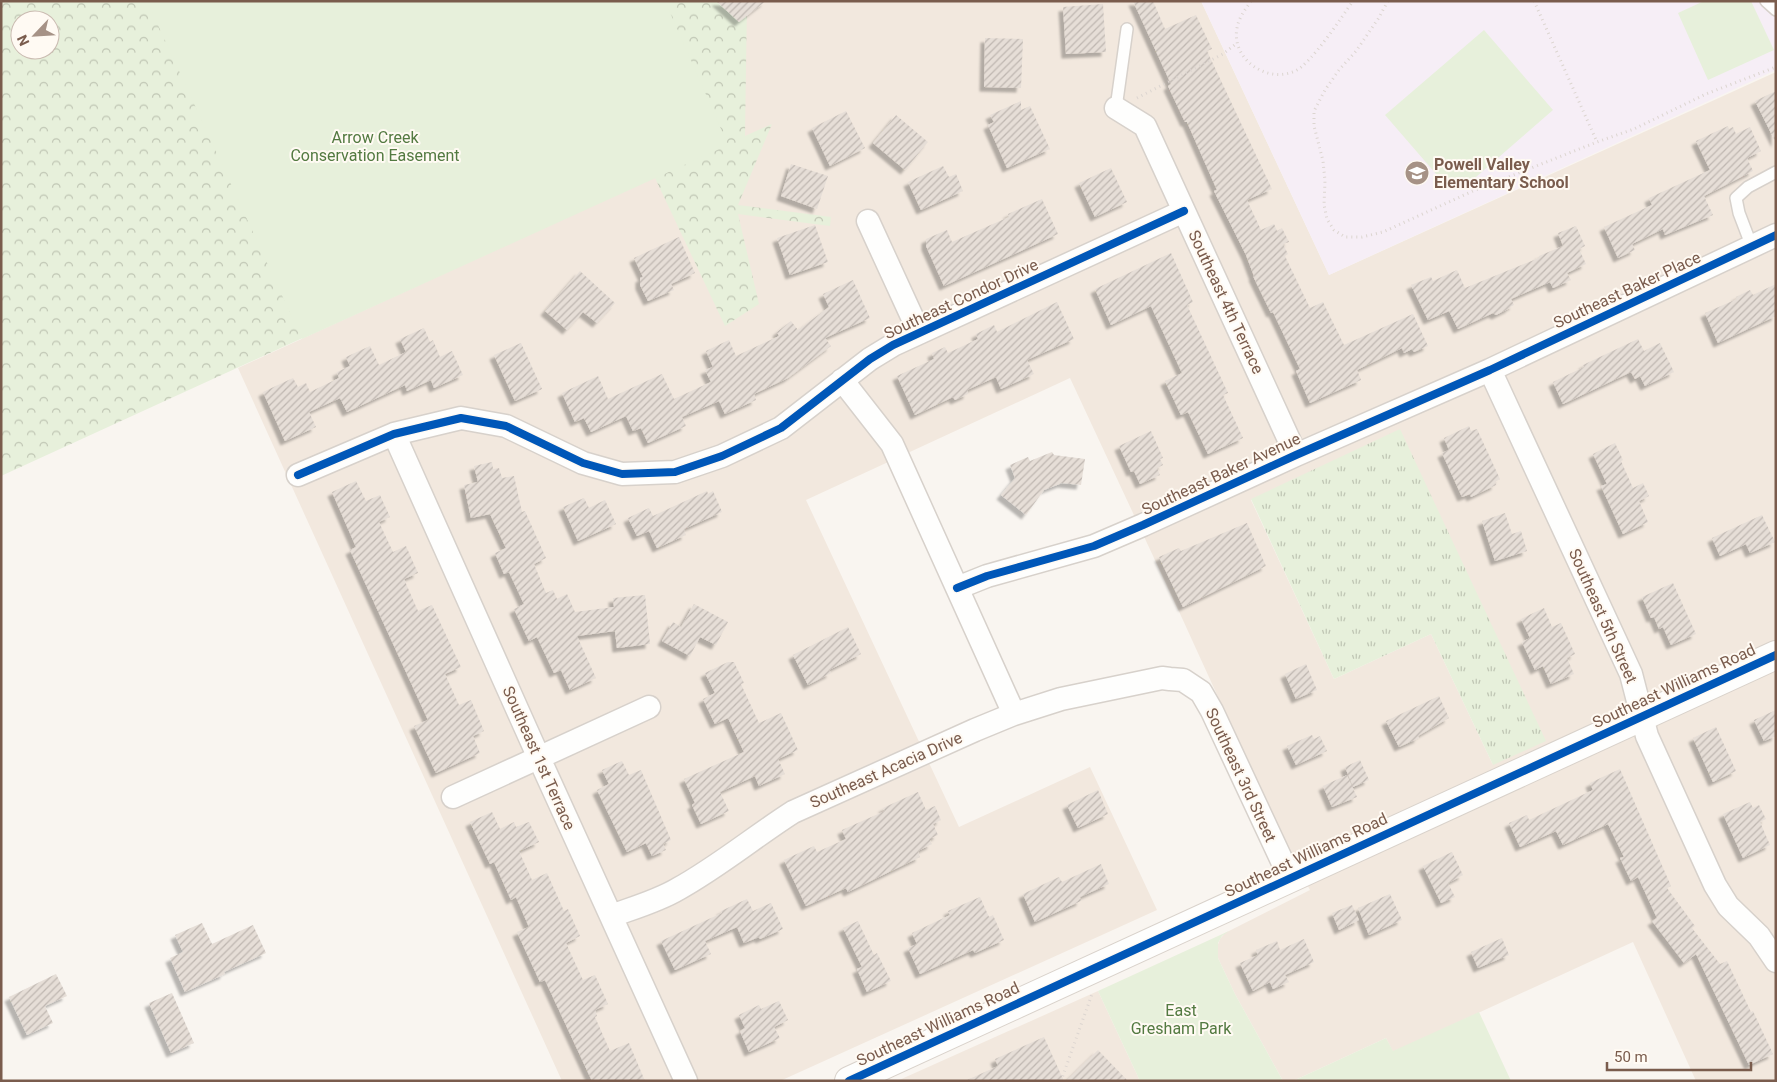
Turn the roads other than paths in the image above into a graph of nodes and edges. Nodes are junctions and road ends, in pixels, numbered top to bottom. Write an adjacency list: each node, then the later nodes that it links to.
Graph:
1 (1766, 1): 2 (lane)
2 (1776, 10)
3 (1127, 29): 4 (lane)
4 (1116, 108): 6 (street, Southeast 4th Terrace)
5 (1776, 172): 9 (lane)
6 (1184, 211): 10 (street, Southeast Condor Drive); 14 (street, Southeast 4th Terrace)
7 (868, 221): 10 (street)
8 (1776, 235): 9 (street, Southeast Baker Place)
9 (1752, 247): 11 (street, Southeast Baker Place)
10 (919, 332): 12 (street, Southeast Condor Drive)
11 (1490, 370): 14 (street, Southeast Baker Avenue); 21 (street, Southeast 5th Street)
12 (842, 380): 13 (street, Southeast Condor Drive); 16 (street)
13 (394, 434): 15 (street, Southeast Condor Drive); 22 (street, Southeast 1st Terrace)
14 (1296, 455): 16 (street, Southeast Baker Avenue)
15 (298, 475)
16 (958, 588): 20 (street)
17 (1776, 655): 21 (street, Southeast Williams Road)
18 (1183, 680): 20 (street, Southeast Acacia Drive); 24 (street, Southeast 3rd Street)
19 (649, 707): 22 (street)
20 (1014, 714): 25 (street, Southeast Acacia Drive)
21 (1642, 716): 24 (street, Southeast Williams Road); 26 (street, Southeast 5th Street)
22 (539, 758): 23 (street); 25 (street, Southeast 1st Terrace)
23 (453, 797)
24 (1290, 878): 28 (street, Southeast Williams Road)
25 (611, 916): 27 (street, Southeast 1st Terrace)
26 (1776, 961)
27 (686, 1081)
28 (849, 1081)

